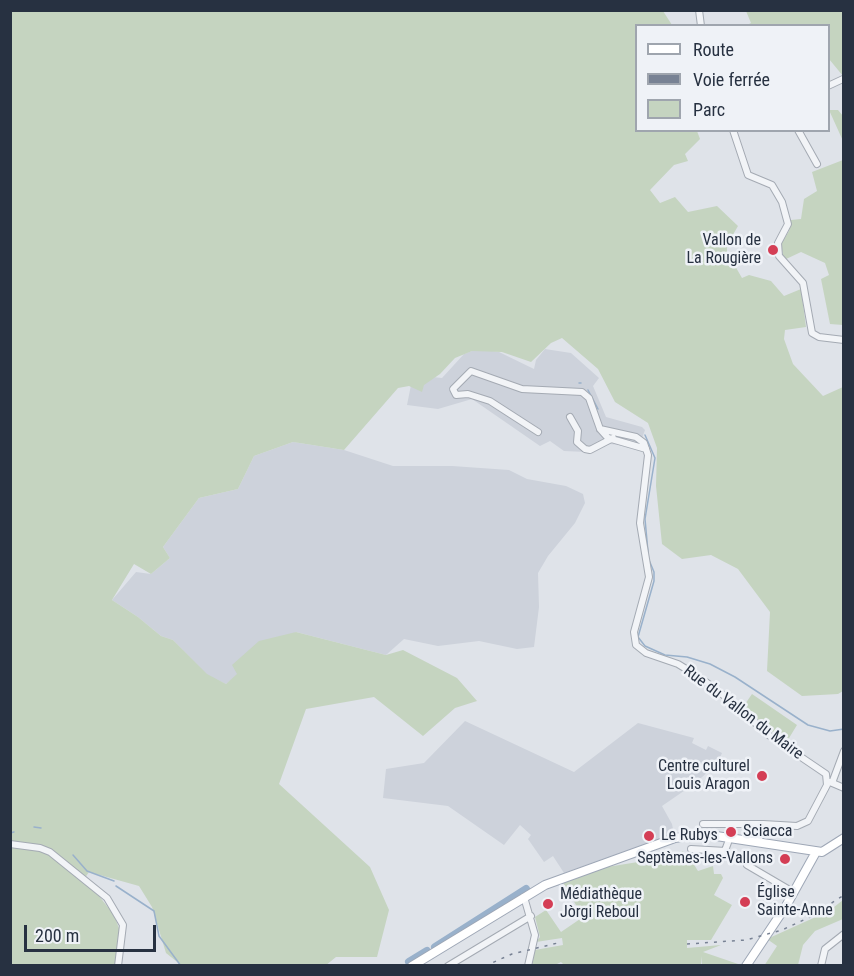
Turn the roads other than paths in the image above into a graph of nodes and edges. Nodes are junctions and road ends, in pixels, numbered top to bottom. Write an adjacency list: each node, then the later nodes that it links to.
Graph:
1 (734, 132): 4 (street)
2 (799, 132): 3 (street)
3 (817, 164)
4 (843, 340)
5 (570, 417): 9 (street)
6 (600, 429): 7 (street); 8 (street); 9 (street)
7 (538, 432)
8 (615, 432): 9 (street); 10 (street)
9 (612, 440): 10 (street)
10 (646, 449): 12 (street, Rue du Vallon du Maire)
11 (843, 751): 12 (street)
12 (830, 782): 13 (street); 15 (street)
13 (843, 788)
14 (703, 824): 15 (street)
15 (763, 824): 18 (street)
16 (730, 837): 18 (main road); 20 (street); 24 (main road)
17 (843, 838): 21 (main road)
18 (758, 842): 21 (main road)
19 (10, 844): 27 (street)
20 (691, 849)
21 (816, 852): 23 (main road)
22 (747, 865): 23 (street)
23 (794, 892): 31 (main road)
24 (525, 899): 25 (street); 28 (main road)
25 (531, 916): 29 (street); 30 (street)
26 (843, 934): 32 (street)
27 (118, 966)
28 (412, 966)
29 (448, 966)
30 (528, 966)
31 (746, 966)
32 (821, 966)

